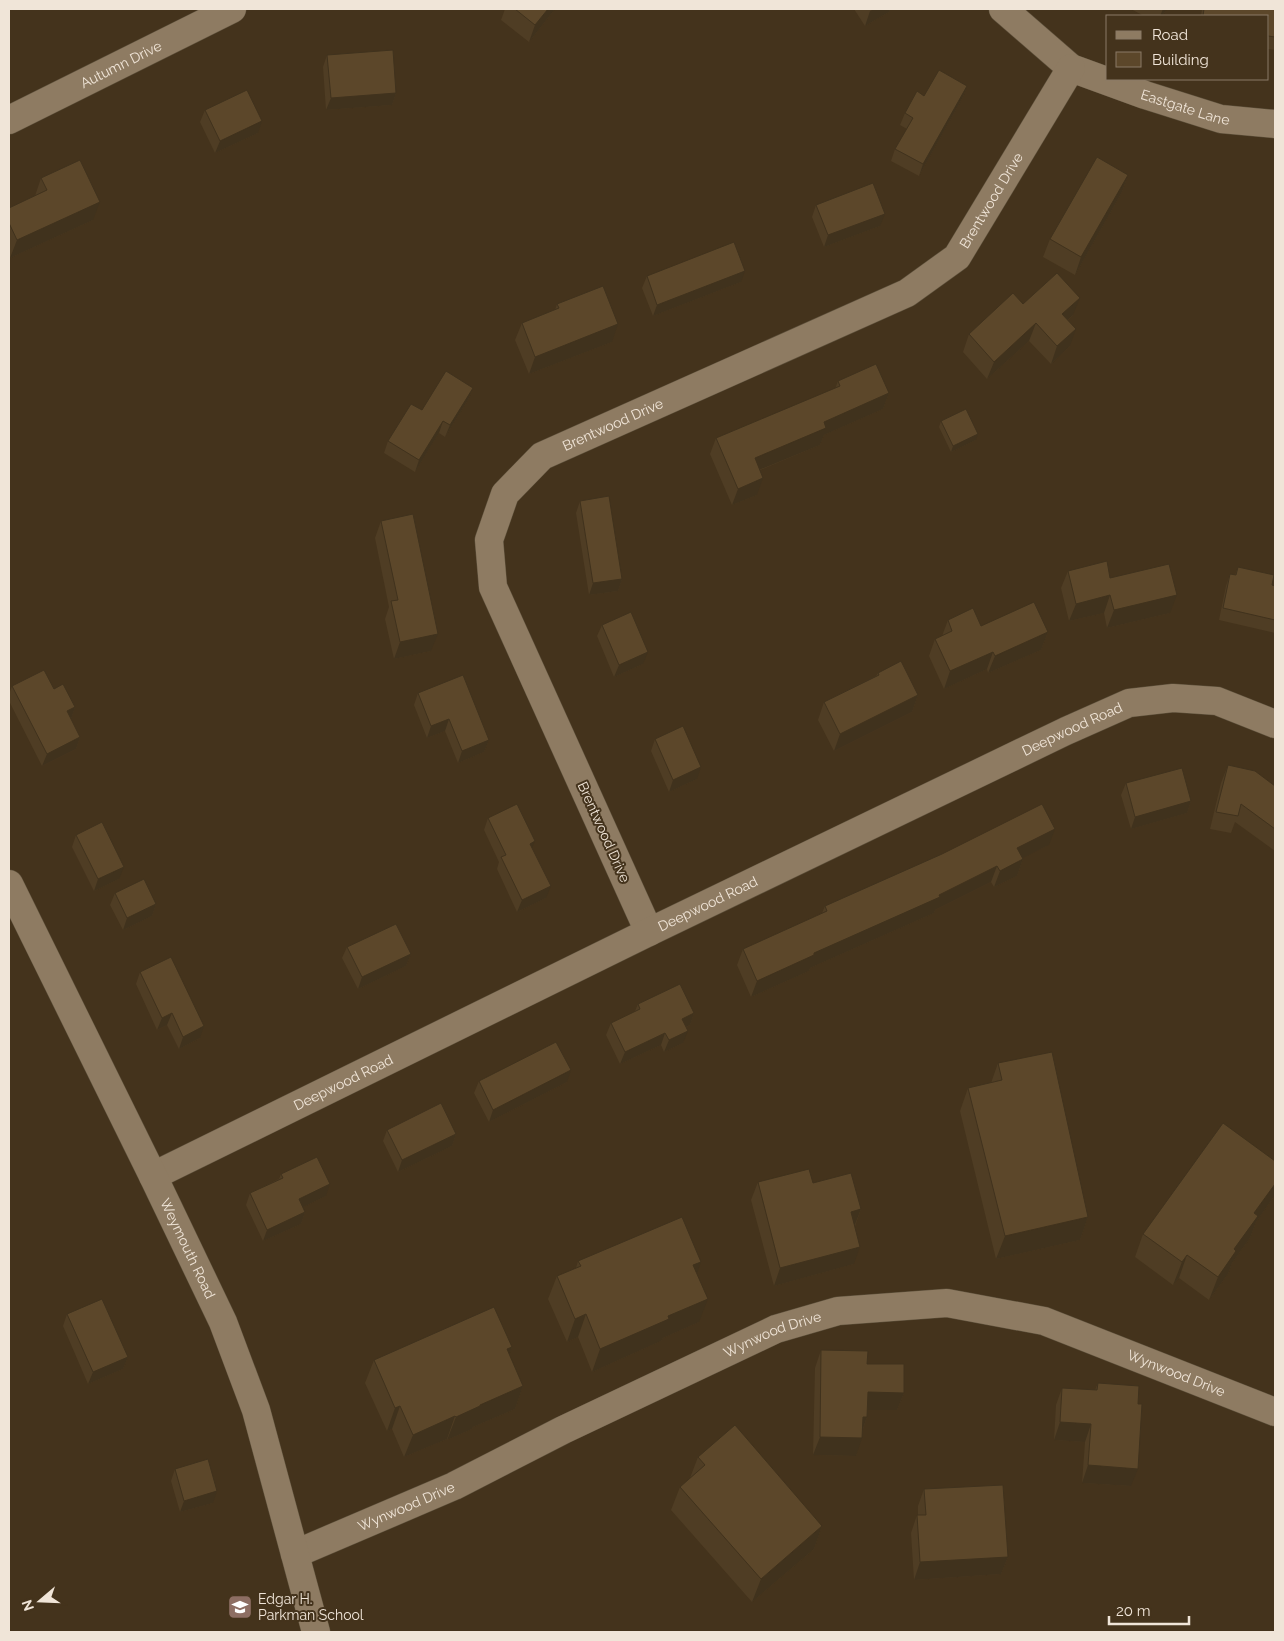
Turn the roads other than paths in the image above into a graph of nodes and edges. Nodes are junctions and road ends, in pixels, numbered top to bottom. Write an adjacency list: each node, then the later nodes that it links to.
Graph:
1 (232, 9): 4 (street, Autumn Drive)
2 (1002, 9): 3 (street, Eastgate Lane)
3 (1071, 68): 5 (street, Eastgate Lane); 8 (street, Brentwood Drive)
4 (9, 120)
5 (1275, 124)
6 (1275, 724): 8 (street, Deepwood Road)
7 (9, 884): 9 (street, Weymouth Road)
8 (649, 932): 9 (street, Deepwood Road)
9 (153, 1176): 11 (street, Weymouth Road)
10 (1275, 1412): 11 (street, Wynwood Drive)
11 (295, 1554): 12 (street, Weymouth Road)
12 (316, 1632)

